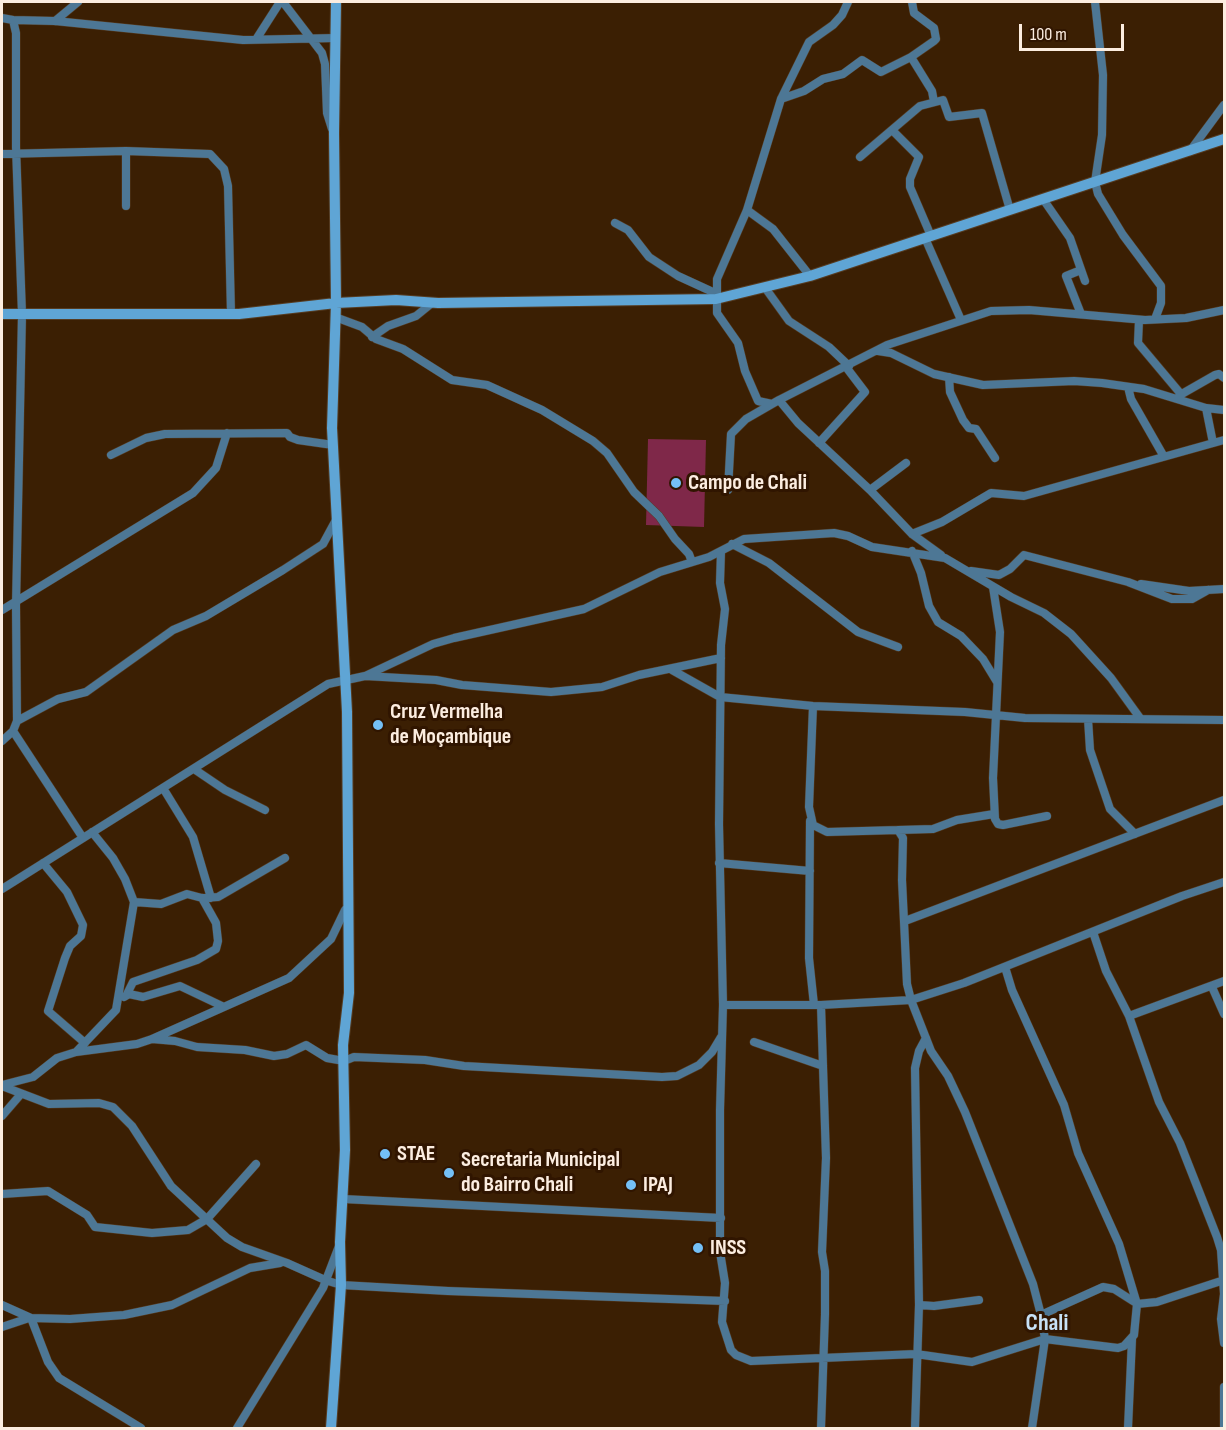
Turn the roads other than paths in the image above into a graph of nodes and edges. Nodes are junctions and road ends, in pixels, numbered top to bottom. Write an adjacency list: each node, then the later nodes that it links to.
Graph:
1 (78, 2): 9 (street)
2 (281, 2): 10 (street); 12 (street)
3 (336, 2): 11 (street)
4 (848, 2): 14 (street)
5 (912, 2): 13 (street)
6 (1095, 2): 25 (street)
7 (2, 18): 8 (street)
8 (13, 20): 9 (street); 23 (street)
9 (55, 21): 10 (street)
10 (257, 38): 12 (street)
11 (336, 38): 12 (street); 18 (street)
12 (311, 39): 18 (street)
13 (911, 57): 14 (street); 15 (street)
14 (781, 99): 28 (street)
15 (934, 102): 17 (street); 29 (street)
16 (1224, 105): 21 (street)
17 (892, 130): 24 (street); 31 (street)
18 (334, 133): 37 (street)
19 (1224, 139): 21 (street)
20 (126, 152): 23 (street); 27 (street); 42 (street)
21 (1190, 152): 25 (street)
22 (2, 154): 23 (street)
23 (16, 154): 41 (street)
24 (860, 157)
25 (1095, 182): 26 (street); 45 (street)
26 (1043, 199): 29 (street); 32 (street)
27 (126, 206)
28 (747, 210): 33 (street); 36 (street)
29 (1010, 210): 31 (street)
30 (615, 223): 36 (street)
31 (928, 237): 33 (street); 46 (street)
32 (1081, 270): 34 (street); 43 (street)
33 (810, 276): 35 (street)
34 (1084, 281)
35 (766, 289): 36 (street); 50 (street)
36 (716, 296): 38 (street); 55 (street)
37 (336, 303): 38 (street); 42 (street); 44 (street)
38 (432, 303): 48 (street)
39 (1224, 310): 45 (street)
40 (2, 314): 41 (street)
41 (22, 314): 42 (street); 79 (street)
42 (231, 314)
43 (1081, 314): 46 (street); 47 (street)
44 (335, 317): 48 (street); 62 (street)
45 (1155, 319): 47 (street)
46 (961, 320): 49 (street)
47 (1139, 320): 54 (street)
48 (372, 337): 75 (street)
49 (877, 351): 50 (street); 51 (street)
50 (847, 366): 55 (street); 61 (street)
51 (950, 377): 53 (street); 65 (street)
52 (1224, 378): 54 (street)
53 (1128, 387): 54 (street); 64 (street)
54 (1180, 396): 56 (street)
55 (775, 402): 61 (street); 67 (street)
56 (1206, 408): 57 (street); 60 (street)
57 (1224, 410)
58 (227, 433): 62 (street); 63 (street); 79 (street)
59 (1224, 440): 60 (street)
60 (1213, 442): 64 (street)
61 (819, 443): 68 (street)
62 (333, 445): 69 (street)
63 (111, 455)
64 (1163, 455): 70 (street)
65 (994, 458)
66 (906, 463): 68 (street)
67 (728, 490)
68 (870, 490): 70 (street)
69 (336, 520): 85 (street); 93 (street)
70 (912, 534): 74 (street)
71 (732, 544): 72 (street); 73 (street); 81 (street)
72 (721, 551): 75 (street); 82 (street)
73 (912, 551): 74 (street); 86 (street)
74 (945, 558): 76 (street)
75 (692, 562): 84 (street)
76 (967, 570): 77 (street); 78 (street)
77 (993, 587): 86 (street); 90 (street)
78 (1224, 589)
79 (16, 600): 80 (street); 93 (street)
80 (2, 610)
81 (898, 647)
82 (721, 658): 83 (street); 87 (street)
83 (671, 669): 84 (street); 87 (street)
84 (365, 676): 85 (street)
85 (346, 681): 96 (street); 118 (street)
86 (998, 683): 89 (street)
87 (720, 697): 88 (street); 111 (street)
88 (813, 706): 89 (street); 102 (street)
89 (996, 715): 91 (street); 100 (street)
90 (1140, 718): 91 (street); 92 (street)
91 (1088, 719): 103 (street)
92 (1224, 720)
93 (17, 721): 94 (street)
94 (13, 731): 95 (street); 107 (street)
95 (2, 741)
96 (194, 769): 97 (street); 99 (street)
97 (163, 788): 105 (street); 116 (street)
98 (1224, 800): 106 (street)
99 (265, 810)
100 (994, 814): 101 (street); 104 (street)
101 (1047, 816)
102 (810, 820): 104 (street); 112 (street)
103 (1124, 825): 106 (street); 108 (street)
104 (898, 830): 119 (street)
105 (92, 832): 107 (street); 117 (street)
106 (1135, 834): 108 (street)
107 (83, 838): 110 (street)
108 (1122, 839): 119 (street)
109 (285, 858): 116 (street)
110 (43, 863): 114 (street); 138 (street)
111 (719, 863): 112 (street); 128 (street)
112 (810, 871): 129 (street)
113 (1224, 882): 120 (street)
114 (2, 889)
115 (202, 898): 116 (street); 117 (street); 124 (street)
116 (211, 898)
117 (134, 902): 127 (street)
118 (347, 904): 130 (street); 140 (street)
119 (905, 921): 126 (street)
120 (1093, 932): 121 (street); 133 (street)
121 (1005, 967): 125 (street); 157 (street)
122 (1224, 981): 123 (street)
123 (1212, 987): 132 (street); 133 (street)
124 (127, 994): 127 (street); 130 (street)
125 (925, 995): 126 (street); 131 (street)
126 (911, 1000): 129 (street); 131 (street)
127 (118, 1004): 138 (street)
128 (723, 1005): 129 (street); 134 (street)
129 (818, 1005): 141 (street)
130 (222, 1006): 136 (street)
131 (917, 1013): 135 (street)
132 (1224, 1014)
133 (1129, 1016): 153 (street)
134 (722, 1035): 140 (street); 148 (street)
135 (926, 1038): 159 (street); 160 (street)
136 (152, 1039): 139 (street); 140 (street)
137 (754, 1042): 141 (street)
138 (85, 1043): 139 (street)
139 (76, 1052): 142 (street)
140 (344, 1061): 147 (street)
141 (823, 1066): 169 (street)
142 (2, 1085): 143 (street)
143 (21, 1094): 144 (street); 149 (street)
144 (2, 1116)
145 (256, 1164): 149 (street)
146 (2, 1194): 149 (street)
147 (343, 1199): 148 (street); 150 (street)
148 (721, 1218): 156 (street)
149 (207, 1219): 151 (street)
150 (340, 1242): 152 (street); 154 (street)
151 (287, 1263): 152 (street); 161 (street)
152 (325, 1280): 154 (street); 172 (street)
153 (1223, 1280): 157 (street); 165 (street)
154 (341, 1285): 156 (street); 173 (street)
155 (979, 1300): 159 (street)
156 (725, 1301): 169 (street)
157 (1137, 1304): 160 (street); 164 (street)
158 (2, 1305): 161 (street)
159 (919, 1305): 167 (street)
160 (1041, 1315): 163 (street)
161 (30, 1318): 162 (street); 171 (street)
162 (2, 1327)
163 (1045, 1339): 166 (street); 167 (street); 176 (street)
164 (1132, 1339): 166 (street); 168 (street)
165 (1224, 1343)
166 (1118, 1348): 168 (street)
167 (916, 1354): 169 (street); 175 (street)
168 (1131, 1354): 177 (street)
169 (823, 1357): 174 (street)
170 (1224, 1387): 178 (street)
171 (141, 1428)
172 (237, 1428)
173 (331, 1428)
174 (821, 1428)
175 (915, 1428)
176 (1032, 1428)
177 (1128, 1428)
178 (1224, 1428)

